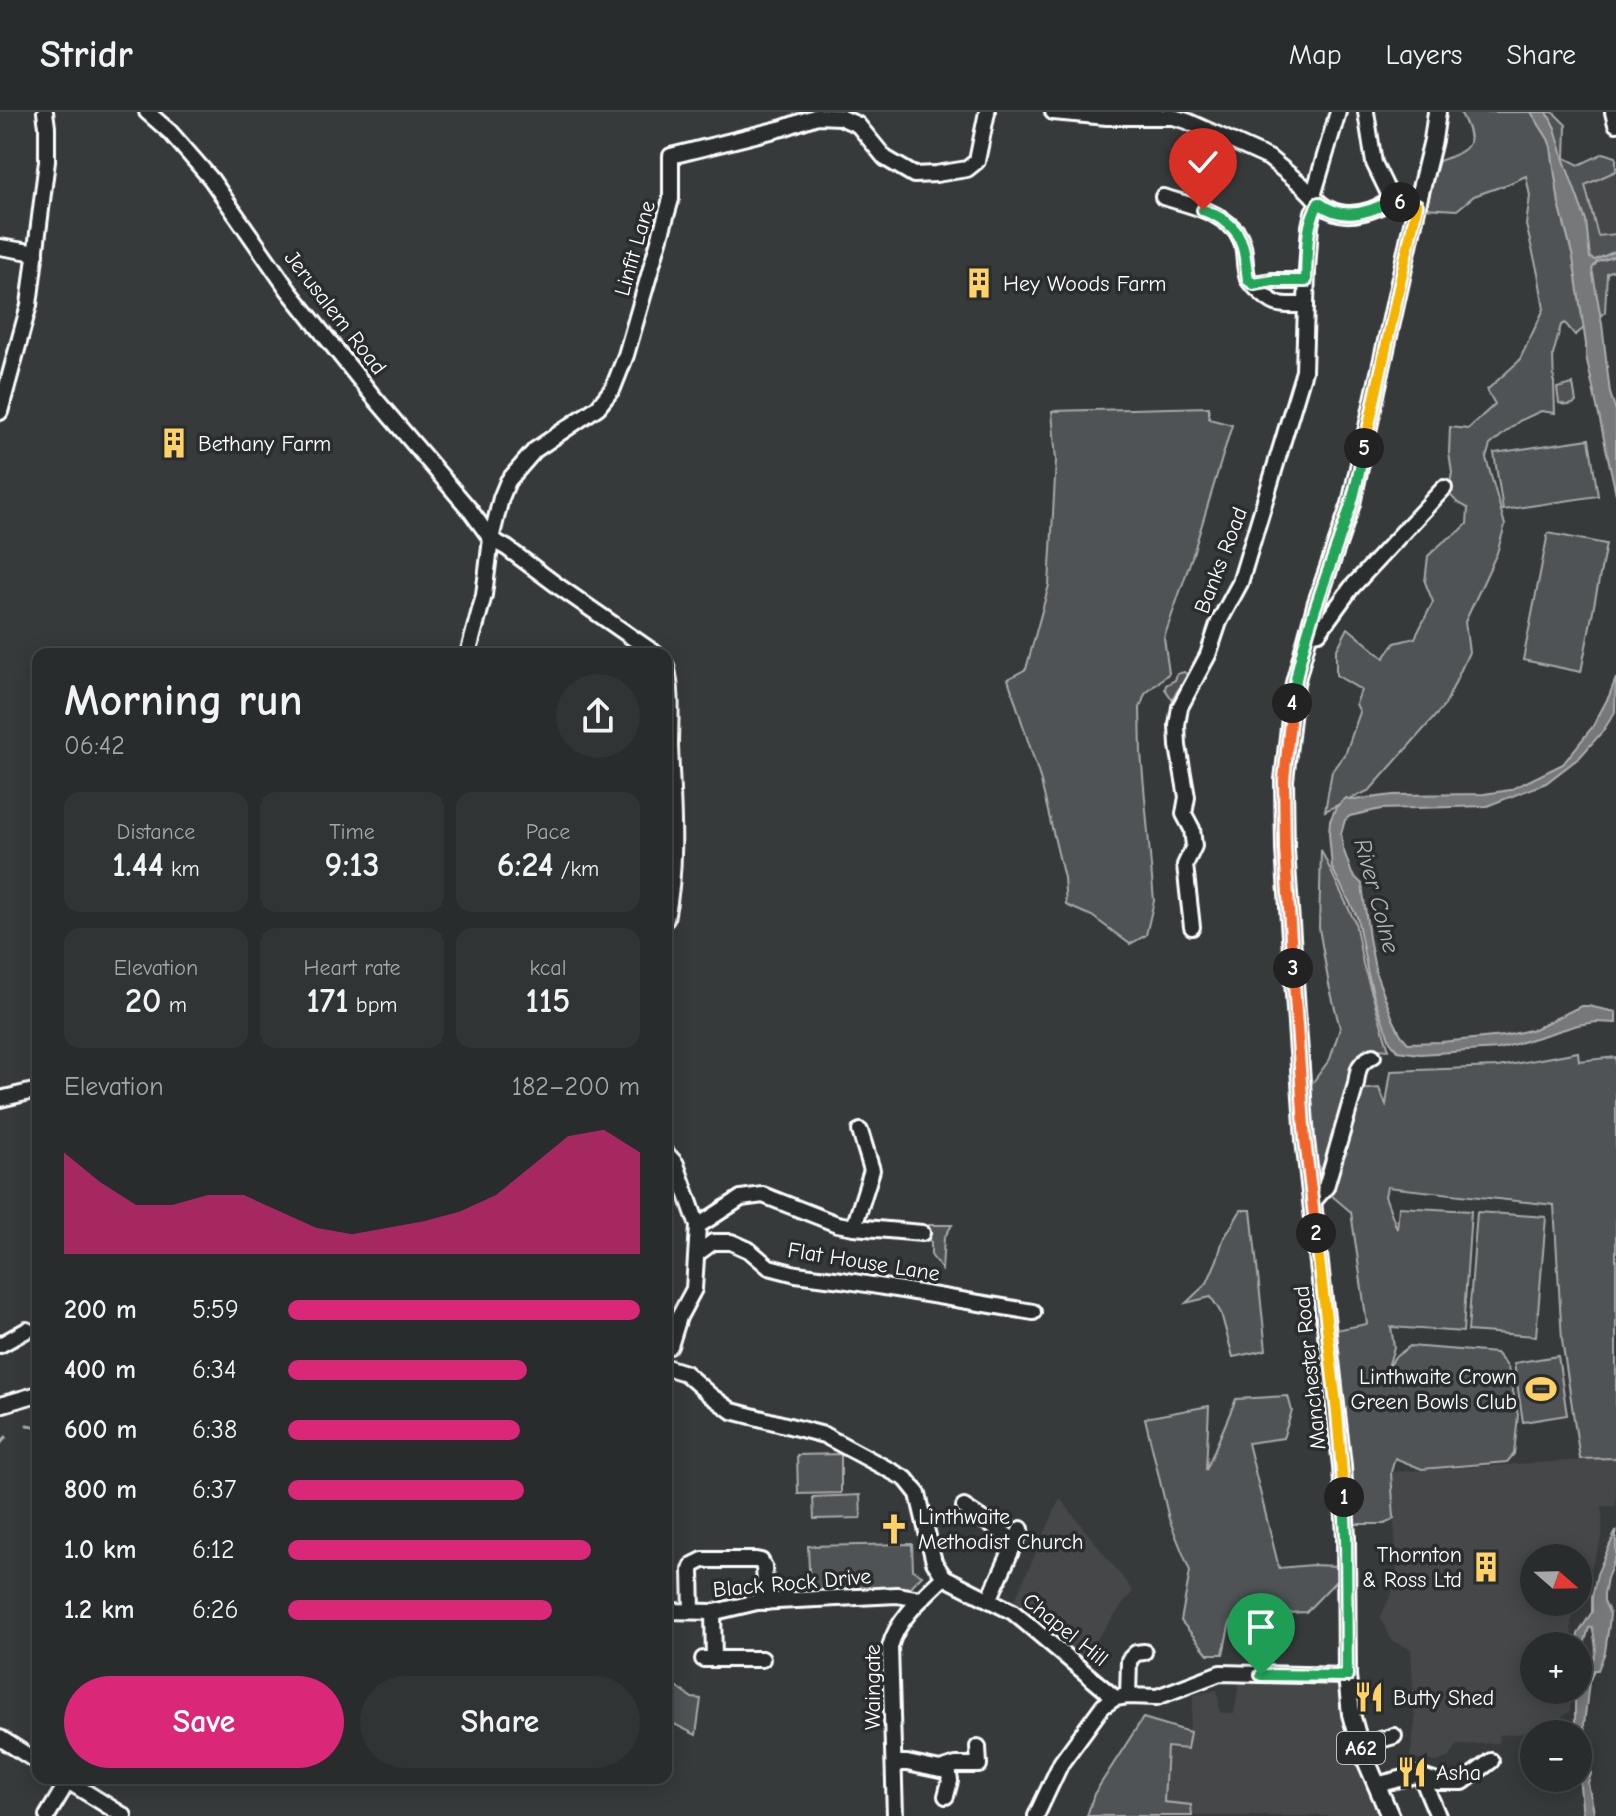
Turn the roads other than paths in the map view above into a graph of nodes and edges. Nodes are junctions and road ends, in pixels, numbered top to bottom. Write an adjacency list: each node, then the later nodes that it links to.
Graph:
1 (45, 112): 16 (street)
2 (147, 112): 22 (street, Jerusalem Road)
3 (987, 112): 22 (street, Linfit Lane)
4 (1053, 112): 9 (street)
5 (1338, 112): 12 (street, Banks Road)
6 (1366, 112): 13 (street)
7 (1437, 112): 14 (main road, Manchester Road / A62)
8 (1613, 112): 10 (street)
9 (1106, 114): 12 (street)
10 (1616, 124)
11 (1163, 197): 18 (street)
12 (1316, 199): 13 (street); 17 (street, Banks Road)
13 (1392, 200): 14 (street)
14 (1417, 205): 23 (main road, Manchester Road / A62)
15 (0, 247): 16 (street)
16 (36, 253): 20 (street)
17 (1306, 281): 18 (street); 19 (street, Banks Road)
18 (1254, 284): 19 (street)
19 (1306, 305): 28 (street, Banks Road)
20 (0, 412)
21 (1444, 488): 23 (street)
22 (491, 539): 24 (street); 25 (street)
23 (1308, 634): 34 (main road, Manchester Road / A62)
24 (470, 648)
25 (648, 648)
26 (672, 822): 27 (street)
27 (672, 880)
28 (1192, 927)
29 (1373, 1056): 34 (street)
30 (32, 1091): 31 (street)
31 (0, 1099)
32 (860, 1131): 36 (street)
33 (672, 1160): 35 (street)
34 (1312, 1203): 60 (main road, Manchester Road / A62)
35 (698, 1226): 36 (street); 38 (street)
36 (854, 1227): 37 (street)
37 (922, 1233)
38 (698, 1253): 39 (street, Flat House Lane); 41 (street)
39 (1033, 1312)
40 (27, 1330): 42 (street)
41 (672, 1336)
42 (0, 1345)
43 (672, 1353): 45 (street)
44 (672, 1369): 45 (street)
45 (685, 1373): 51 (street)
46 (32, 1396): 47 (street)
47 (0, 1405)
48 (964, 1507): 53 (street)
49 (693, 1565): 50 (street); 54 (street); 56 (street)
50 (677, 1566)
51 (944, 1577): 52 (street, Waingate); 53 (street, Chapel Hill)
52 (921, 1599): 54 (street, Black Rock Drive); 68 (street, Waingate)
53 (989, 1600): 61 (street, Chapel Hill)
54 (766, 1602): 57 (street, Black Rock Drive)
55 (672, 1611): 56 (street, Black Rock Drive)
56 (692, 1611): 57 (street, Black Rock Drive)
57 (713, 1612): 59 (street)
58 (1144, 1652): 61 (street)
59 (762, 1659)
60 (1347, 1676): 61 (street); 64 (main road, Manchester Road / A62)
61 (1115, 1700): 78 (street)
62 (1394, 1736): 64 (street)
63 (0, 1738): 66 (street)
64 (1360, 1746): 73 (main road, Manchester Road / A62)
65 (978, 1747): 69 (street)
66 (32, 1758)
67 (1491, 1761): 70 (street)
68 (895, 1763): 69 (street); 77 (street, Waingate)
69 (948, 1769): 74 (street)
70 (1422, 1778): 73 (street); 80 (street)
71 (63, 1784): 75 (street)
72 (72, 1784): 76 (street)
73 (1376, 1785): 79 (main road, Manchester Road / A62)
74 (946, 1796)
75 (47, 1816)
76 (124, 1816)
77 (895, 1816)
78 (1036, 1816)
79 (1390, 1816)
80 (1438, 1816)

